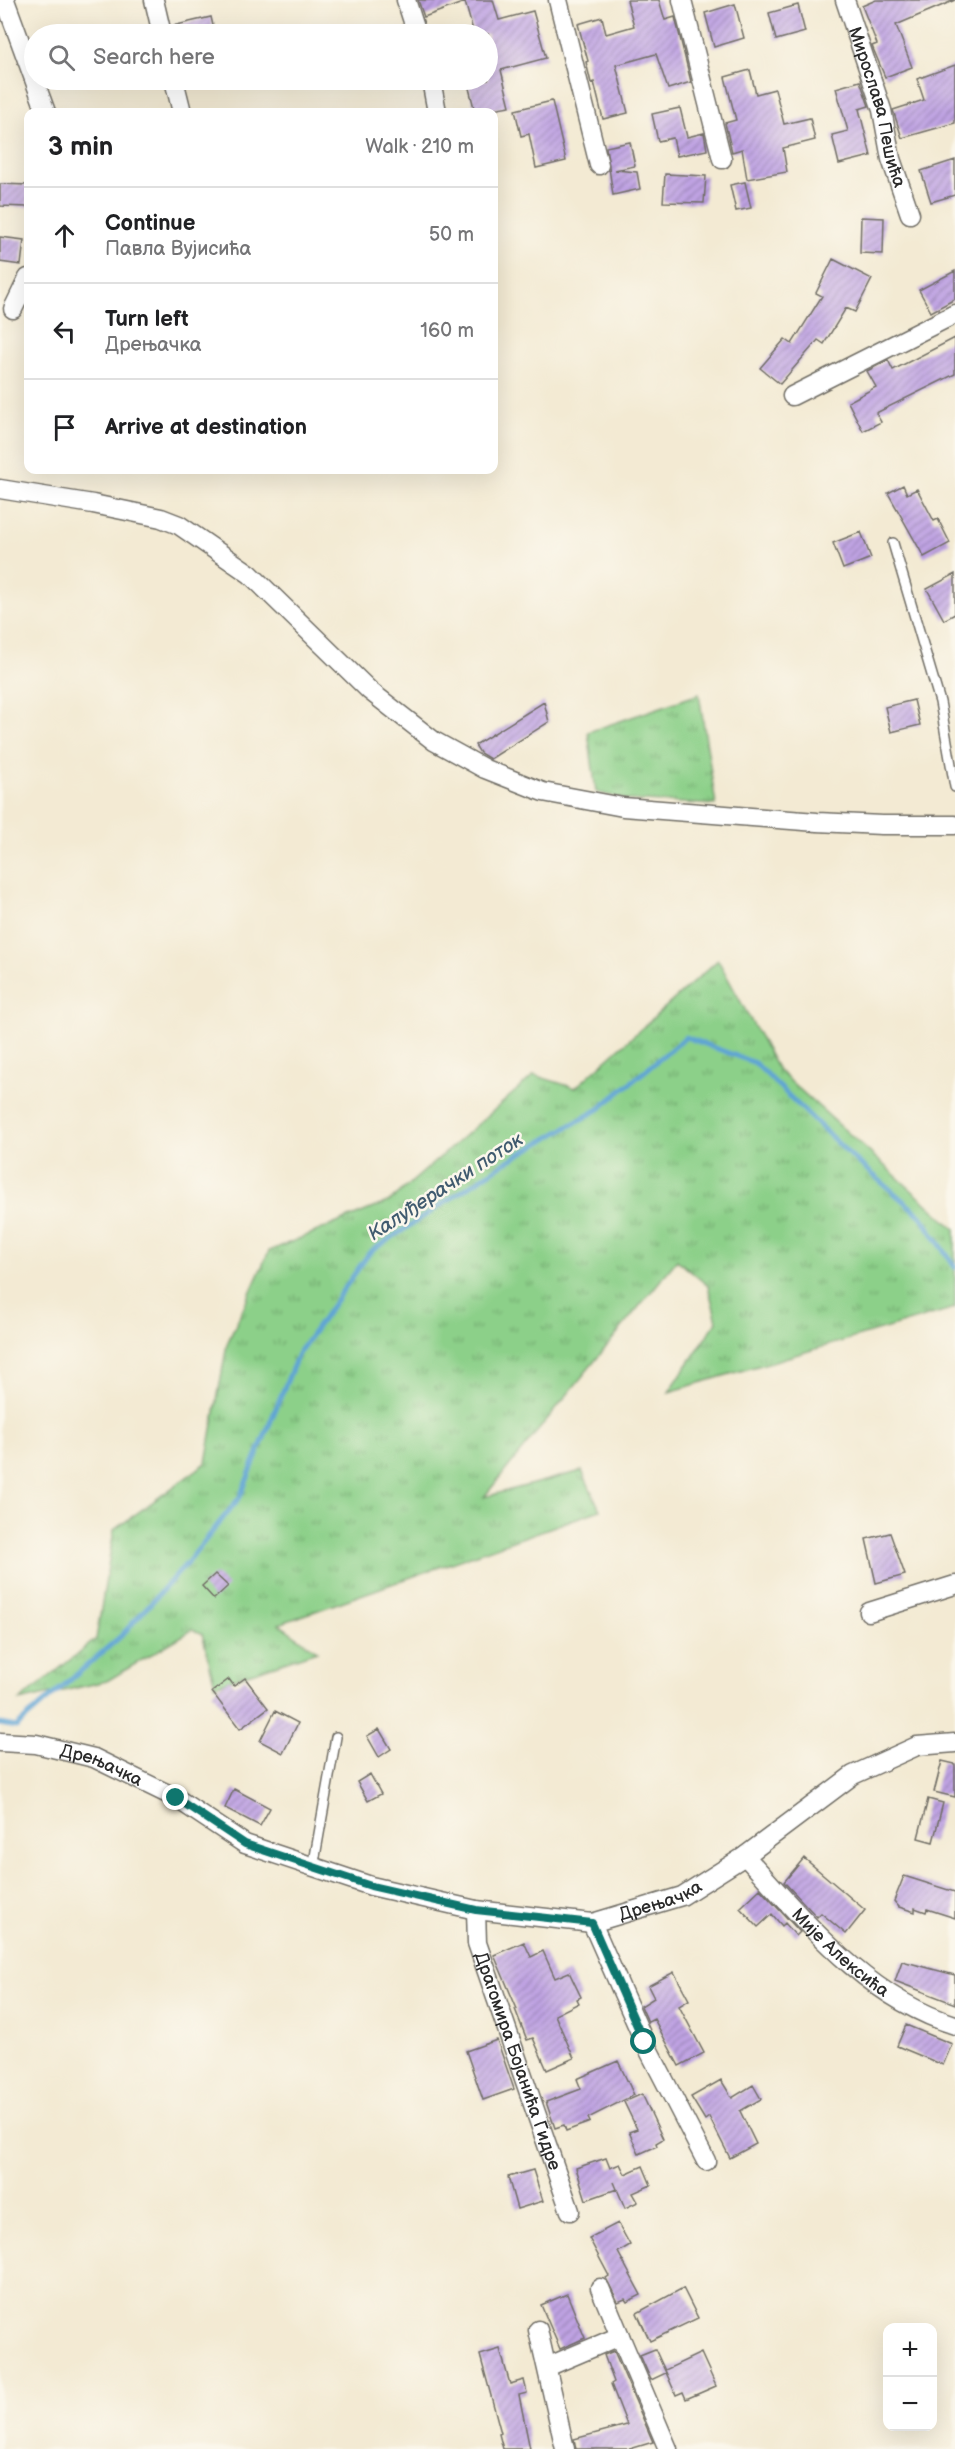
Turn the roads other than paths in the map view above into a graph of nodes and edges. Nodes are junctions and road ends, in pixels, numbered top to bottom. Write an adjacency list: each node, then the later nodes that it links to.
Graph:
1 (5, 0): 9 (street)
2 (153, 0): 7 (street)
3 (406, 0): 8 (street)
4 (558, 0): 17 (street)
5 (682, 0): 16 (street)
6 (845, 0): 18 (street, Мирослава Пешића)
7 (159, 24)
8 (414, 24)
9 (24, 52)
10 (38, 90): 13 (street)
11 (176, 90): 14 (street)
12 (433, 90): 15 (street)
13 (45, 108)
14 (181, 108)
15 (436, 108)
16 (722, 159)
17 (599, 165)
18 (910, 214)
19 (24, 286): 20 (street)
20 (13, 309)
21 (955, 314): 22 (street)
22 (792, 396)
23 (0, 489): 26 (street)
24 (893, 543): 25 (lane)
25 (955, 787)
26 (955, 825)
27 (955, 1585): 28 (street)
28 (869, 1612)
29 (336, 1737): 33 (lane)
30 (0, 1742): 33 (street, Дрењачка)
31 (955, 1743): 32 (street, Дрењачка)
32 (745, 1856): 35 (street, Дрењачка); 36 (street, Мије Алексића)
33 (313, 1868): 34 (street, Дрењачка)
34 (476, 1910): 35 (street, Дрењачка); 38 (street, Драгомира Бојанића Гидре)
35 (592, 1923): 37 (street)
36 (955, 2025)
37 (706, 2161)
38 (570, 2211)
39 (600, 2288): 41 (street)
40 (538, 2330): 42 (street)
41 (620, 2336): 42 (street); 44 (street)
42 (547, 2367): 43 (street)
43 (565, 2449)
44 (668, 2449)

